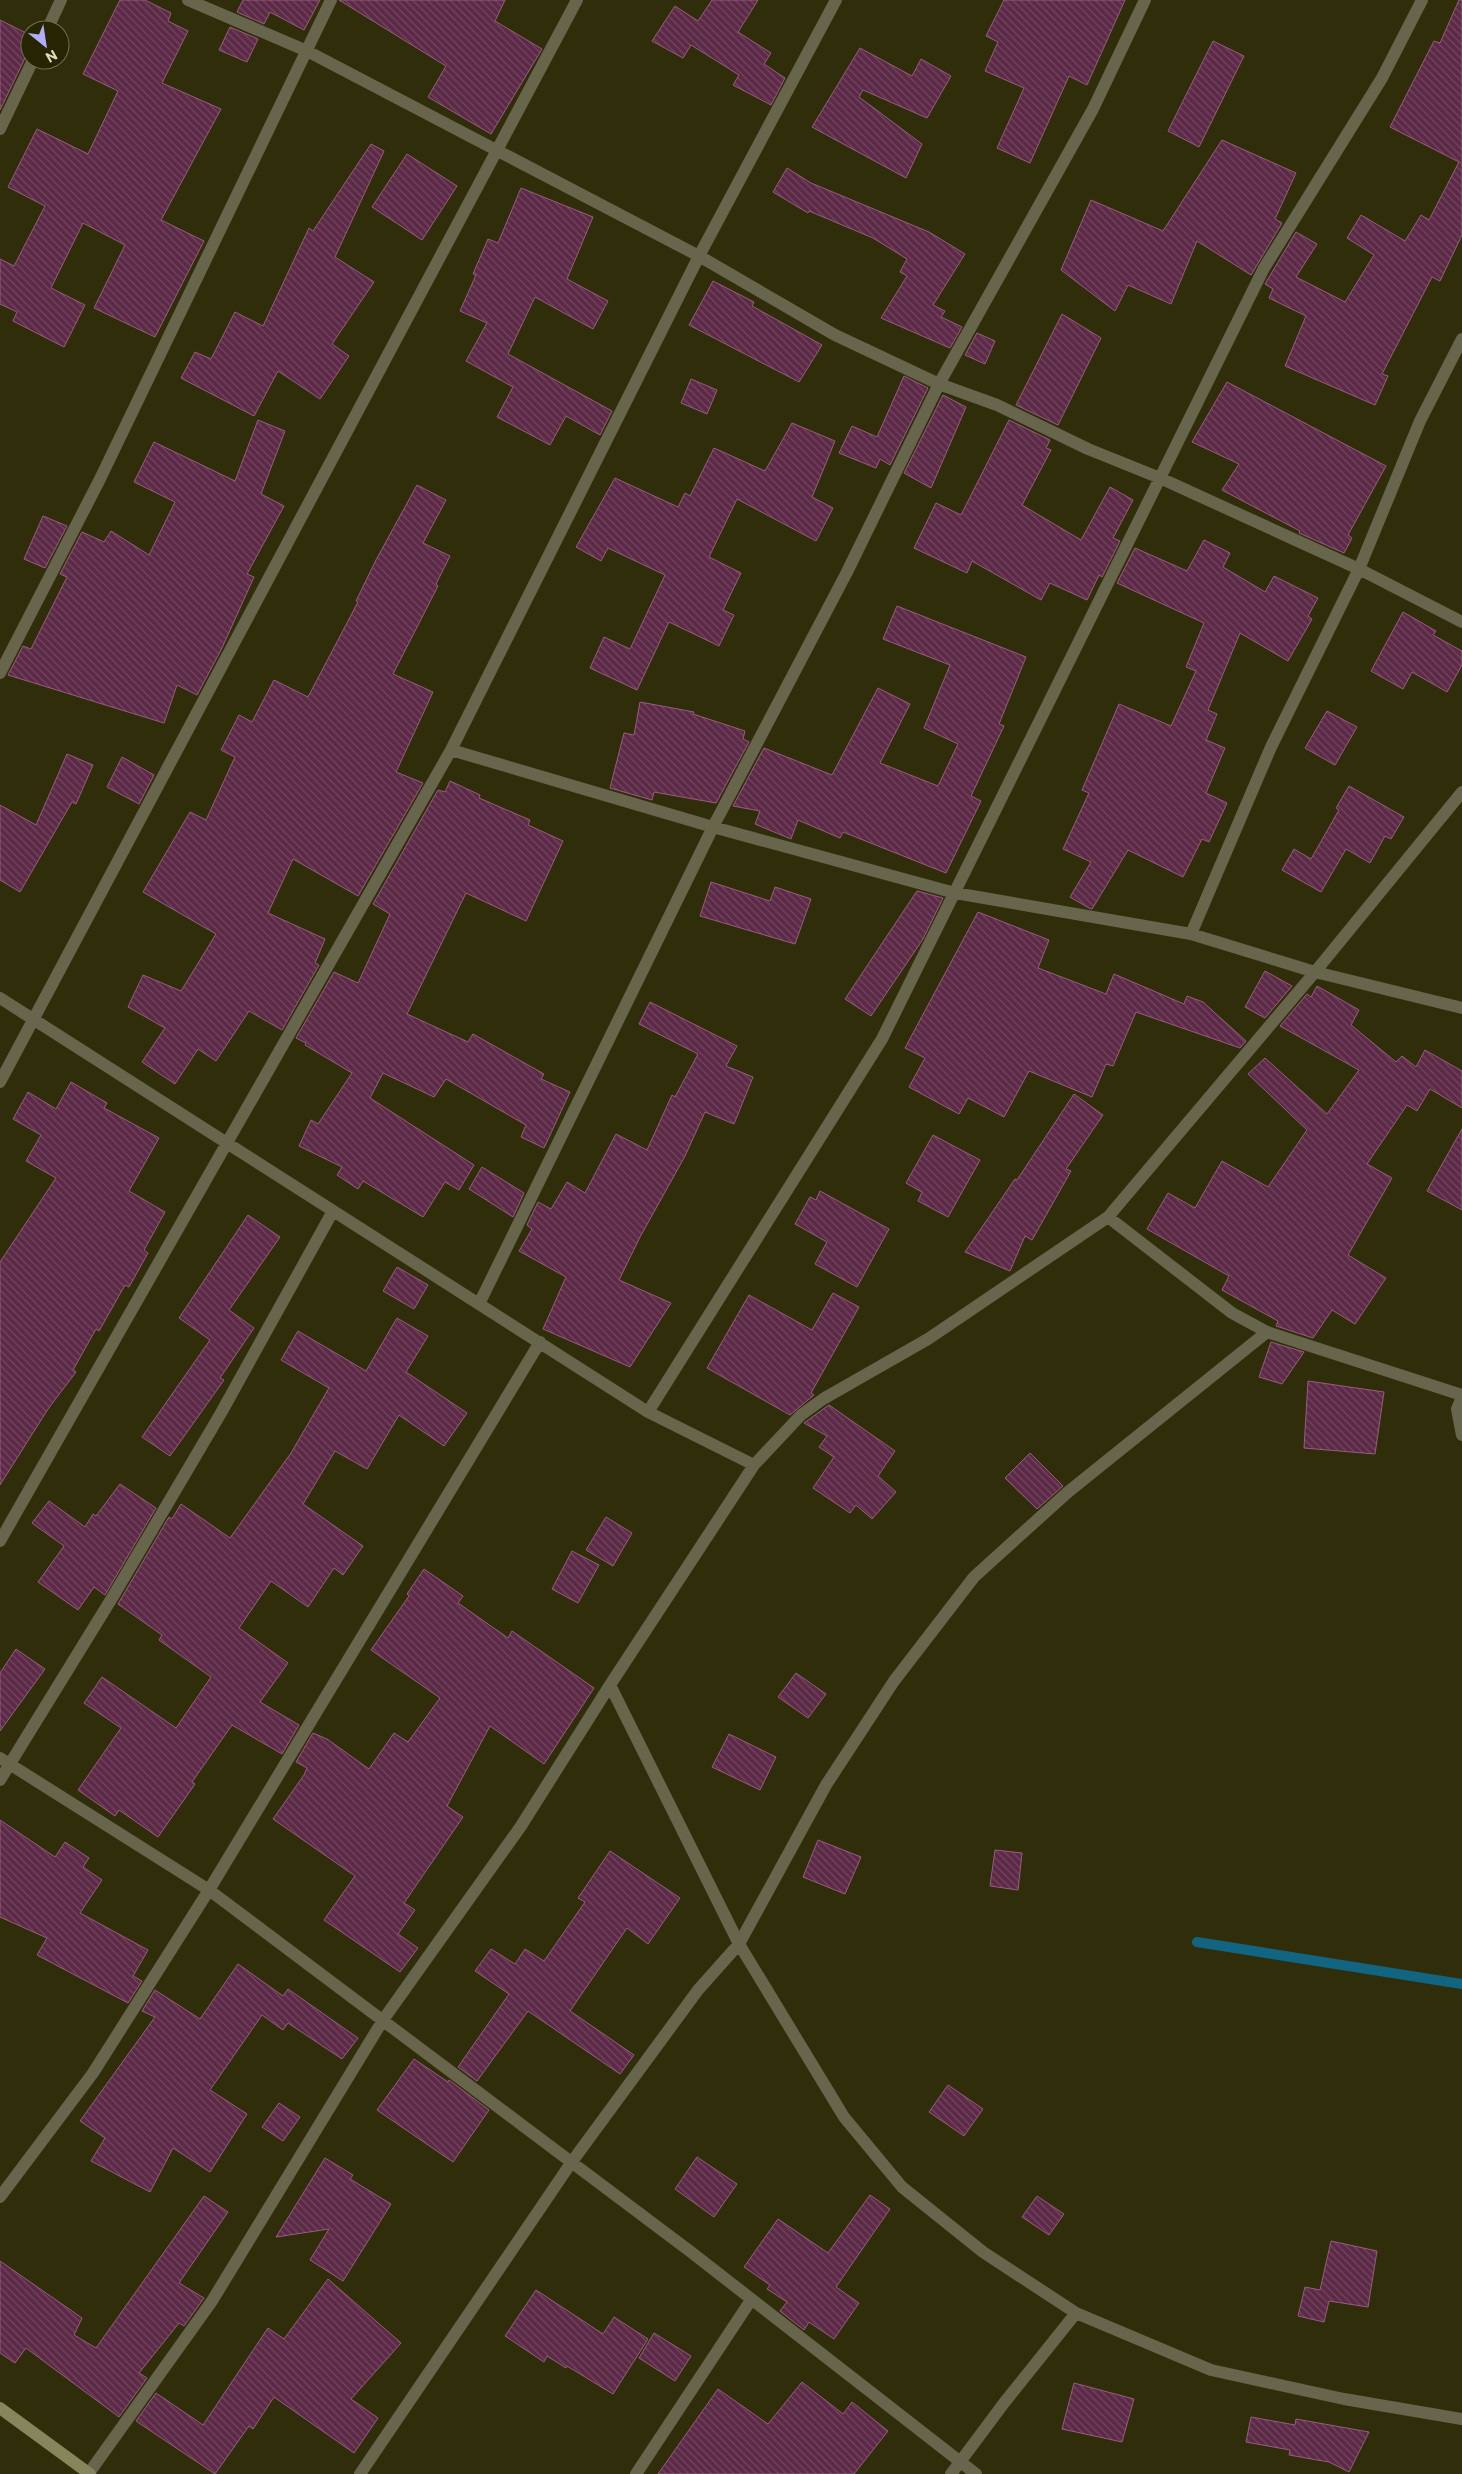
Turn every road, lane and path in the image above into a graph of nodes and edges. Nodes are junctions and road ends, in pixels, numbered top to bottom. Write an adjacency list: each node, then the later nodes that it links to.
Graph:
1 (61, 0): 8 (street)
2 (188, 0): 9 (street)
3 (330, 0): 9 (street)
4 (577, 0): 12 (street)
5 (836, 0): 13 (street)
6 (1145, 0): 15 (street)
7 (1422, 0): 16 (street)
8 (52, 20)
9 (307, 51): 12 (street); 19 (street)
10 (28, 70): 11 (street)
11 (0, 129)
12 (497, 150): 13 (street); 28 (street)
13 (699, 256): 15 (street); 20 (street)
14 (1462, 339): 17 (street)
15 (939, 384): 16 (street); 22 (street)
16 (1160, 478): 17 (street); 23 (street)
17 (1359, 569): 18 (street); 24 (street)
18 (1462, 622)
19 (0, 672)
20 (451, 750): 22 (street); 30 (street)
21 (1462, 792): 25 (street)
22 (713, 827): 23 (street); 33 (street)
23 (955, 894): 24 (street); 37 (street)
24 (1190, 934): 25 (street)
25 (1315, 972): 27 (street); 32 (street)
26 (0, 998): 28 (street)
27 (1462, 1008)
28 (34, 1018): 29 (street); 30 (street)
29 (0, 1082)
30 (227, 1144): 31 (street); 40 (street)
31 (333, 1211): 33 (street); 42 (street)
32 (1108, 1216): 34 (street); 39 (street)
33 (479, 1304): 35 (street)
34 (1267, 1332): 36 (street); 45 (street)
35 (540, 1342): 37 (street); 44 (street)
36 (1462, 1396): 38 (street)
37 (648, 1412): 39 (street)
38 (1462, 1434)
39 (754, 1465): 41 (street)
40 (0, 1541)
41 (610, 1685): 45 (street); 46 (street)
42 (5, 1761): 43 (street); 44 (street)
43 (0, 1780)
44 (210, 1890): 46 (street); 48 (street)
45 (739, 1944): 47 (street); 50 (street)
46 (382, 2020): 47 (street); 54 (street)
47 (571, 2163): 49 (street); 55 (street)
48 (0, 2197)
49 (751, 2300): 53 (street); 56 (street)
50 (1076, 2313): 52 (street); 53 (street)
51 (0, 2408): 54 (street)
52 (1462, 2419)
53 (961, 2463): 57 (street); 58 (street)
54 (90, 2474)
55 (360, 2474)
56 (636, 2474)
57 (951, 2474)
58 (976, 2474)

